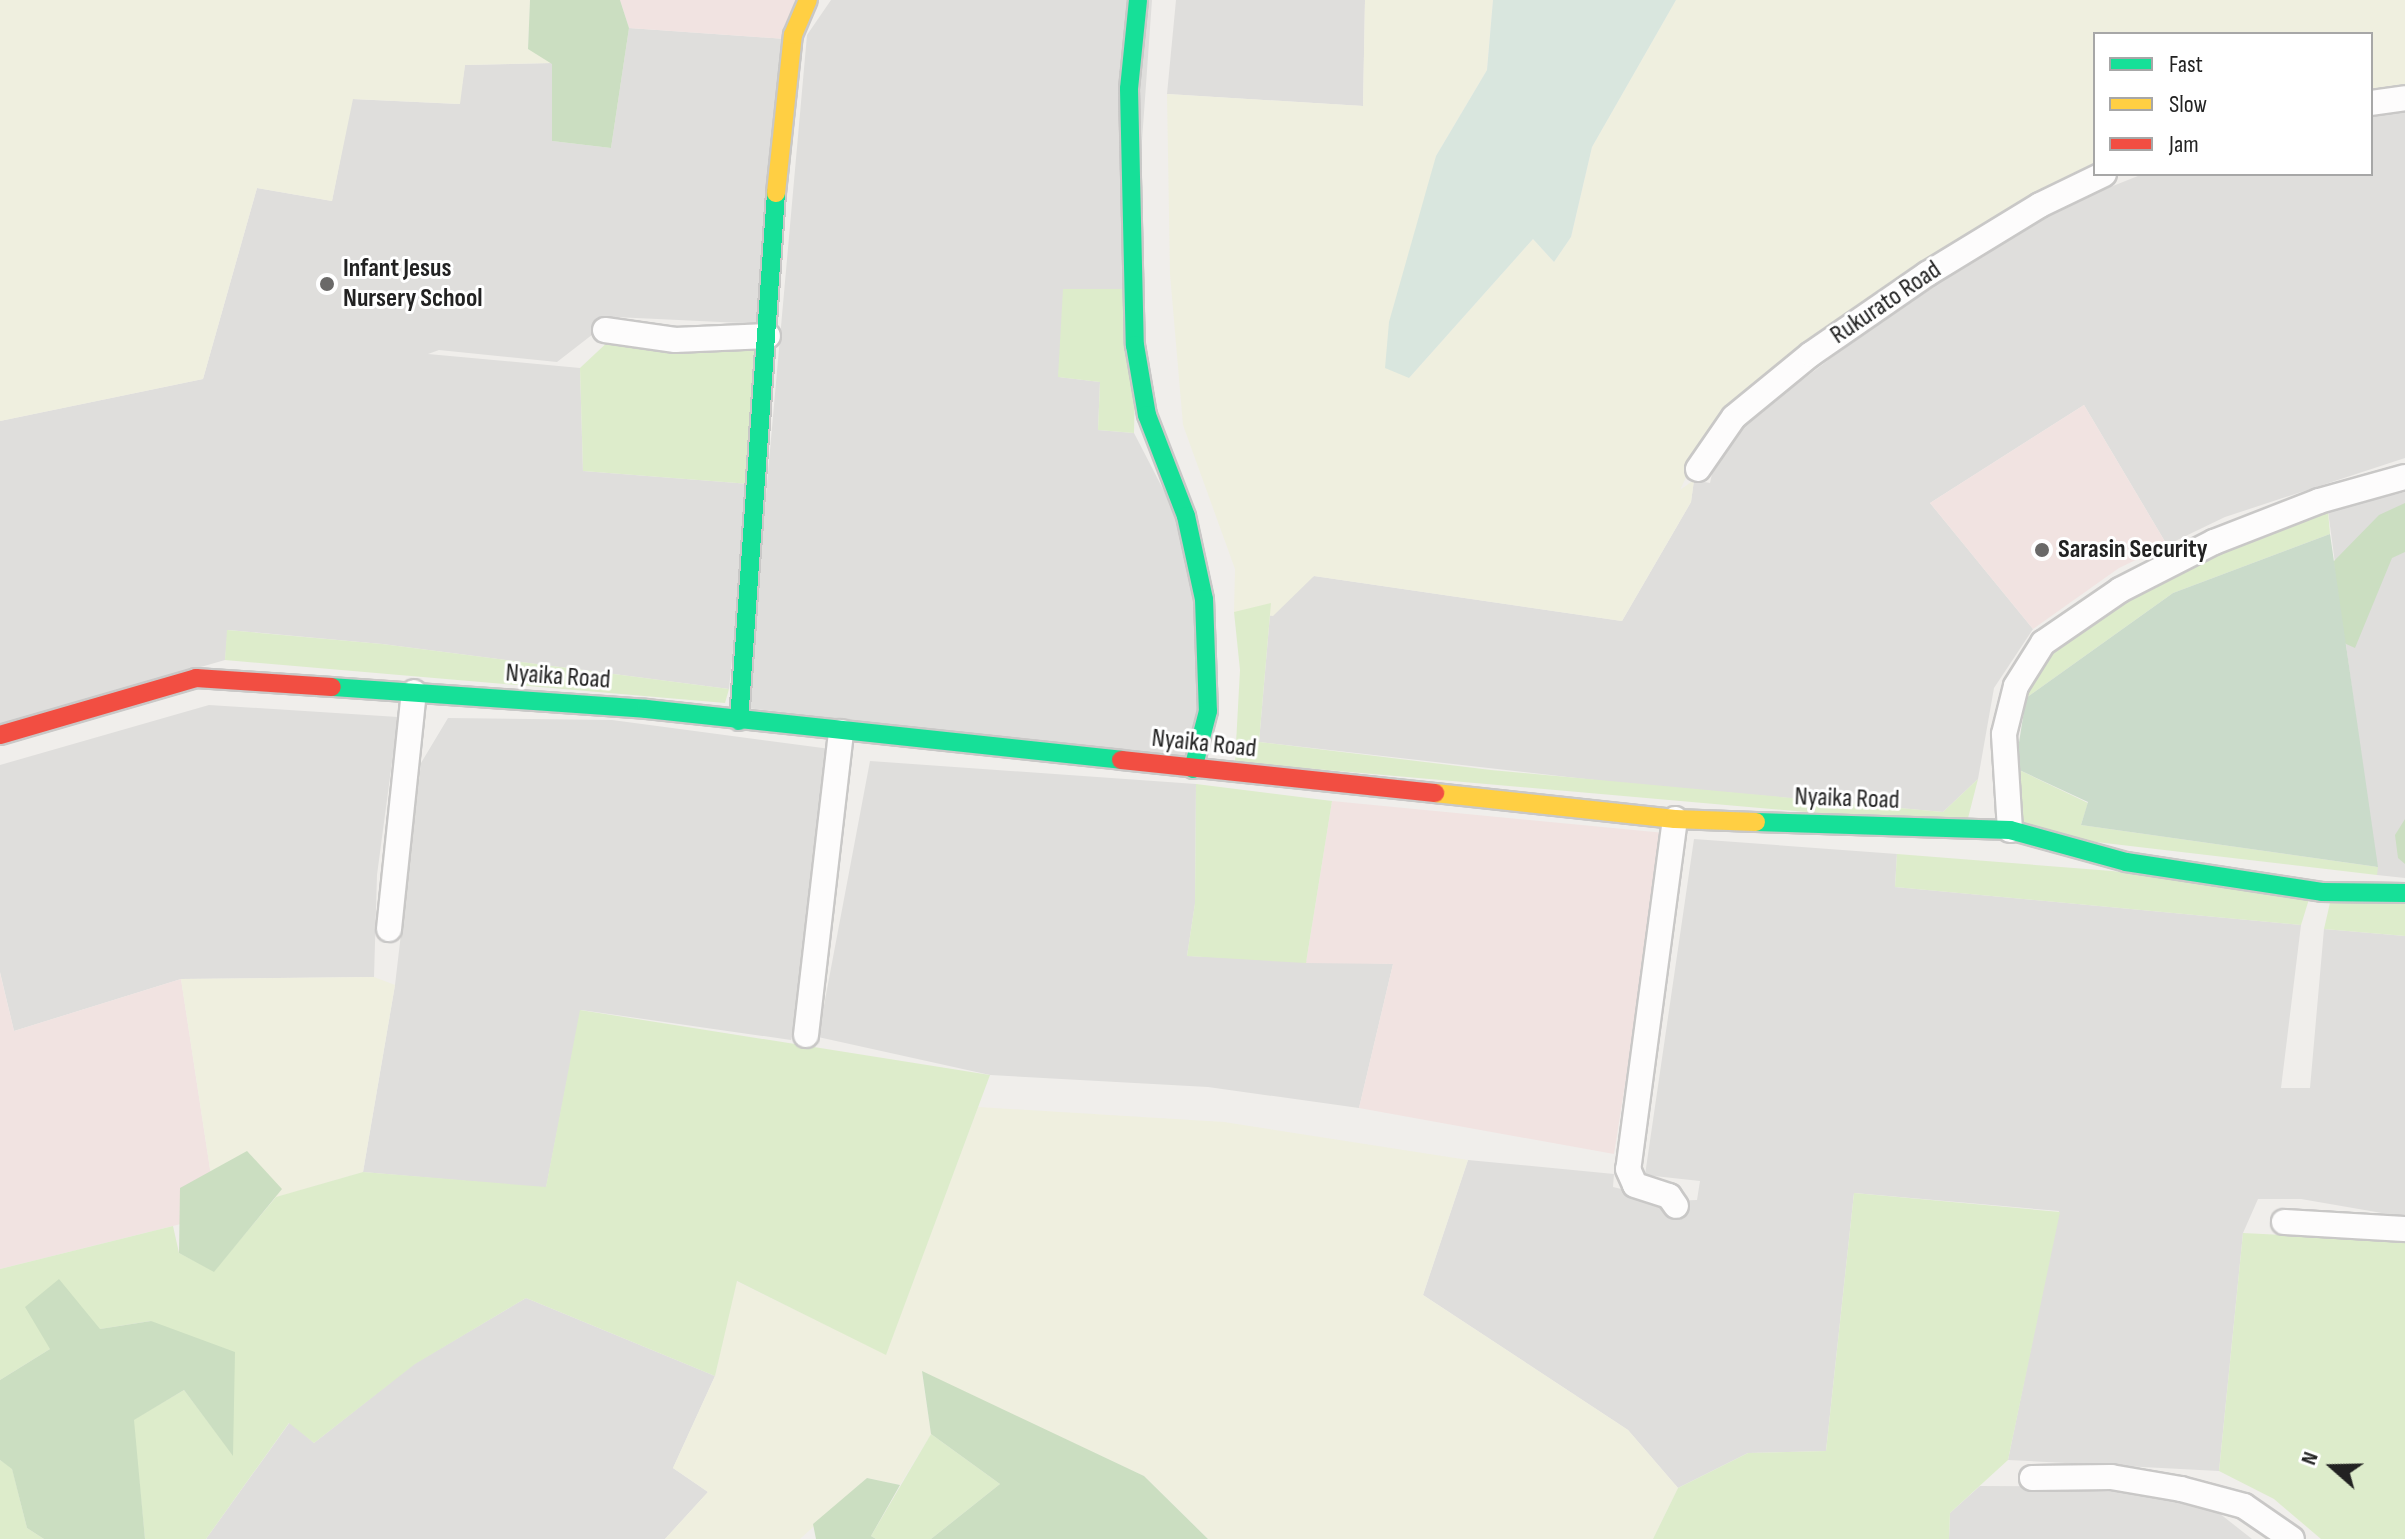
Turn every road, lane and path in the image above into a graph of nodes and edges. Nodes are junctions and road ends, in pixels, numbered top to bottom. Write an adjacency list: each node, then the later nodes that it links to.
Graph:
1 (808, 0): 7 (street)
2 (1138, 0): 14 (street)
3 (2405, 98): 4 (street)
4 (2373, 103)
5 (2100, 176): 8 (street, Rukurato Road)
6 (605, 330): 7 (street)
7 (768, 336): 11 (street)
8 (1698, 469)
9 (2405, 477): 16 (street)
10 (414, 692): 11 (street, Nyaika Road); 13 (street, Nyaika Road); 18 (street)
11 (739, 721): 12 (street, Nyaika Road)
12 (841, 732): 14 (street, Nyaika Road); 19 (street)
13 (0, 735)
14 (1193, 769): 15 (street, Nyaika Road)
15 (1675, 819): 16 (street, Nyaika Road); 20 (street)
16 (2010, 830): 17 (street, Nyaika Road)
17 (2405, 893)
18 (389, 929)
19 (806, 1035)
20 (1676, 1206)
21 (2284, 1222): 22 (street)
22 (2405, 1229)
23 (2032, 1478): 24 (street)
24 (2292, 1539)

